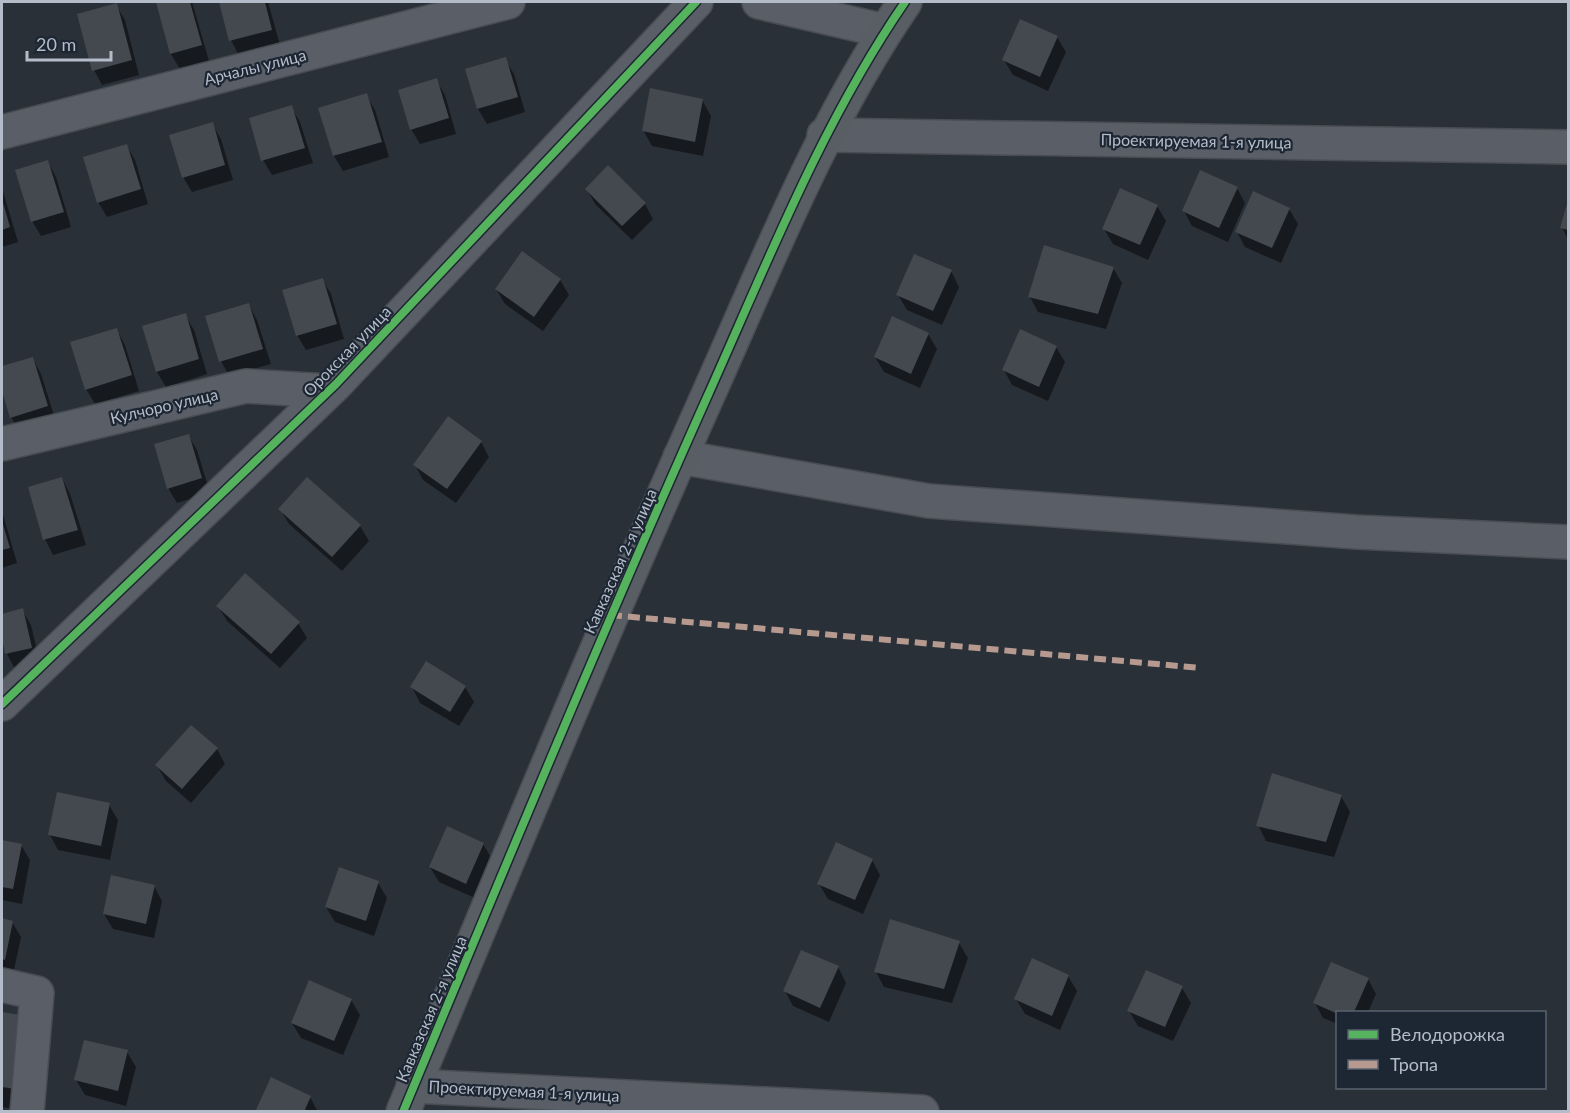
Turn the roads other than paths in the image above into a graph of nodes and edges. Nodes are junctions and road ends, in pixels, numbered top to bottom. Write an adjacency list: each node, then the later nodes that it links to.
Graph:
1 (508, 2): 6 (street, Арчалы улица)
2 (696, 2): 9 (street, Орокская улица)
3 (759, 2): 5 (street)
4 (905, 2): 5 (street)
5 (885, 31): 7 (street, Кавказская 2-я улица)
6 (2, 132)
7 (824, 135): 8 (street, Проектируемая 1-я улица); 11 (street, Кавказская 2-я улица)
8 (1569, 147)
9 (328, 391): 10 (street, Кулчоро улица); 13 (street, Орокская улица)
10 (2, 444)
11 (680, 458): 12 (street); 15 (street, Кавказская 2-я улица)
12 (1569, 542)
13 (2, 704)
14 (2, 985): 16 (street)
15 (408, 1099): 17 (street, Проектируемая 1-я улица)
16 (27, 1112)
17 (922, 1112)

